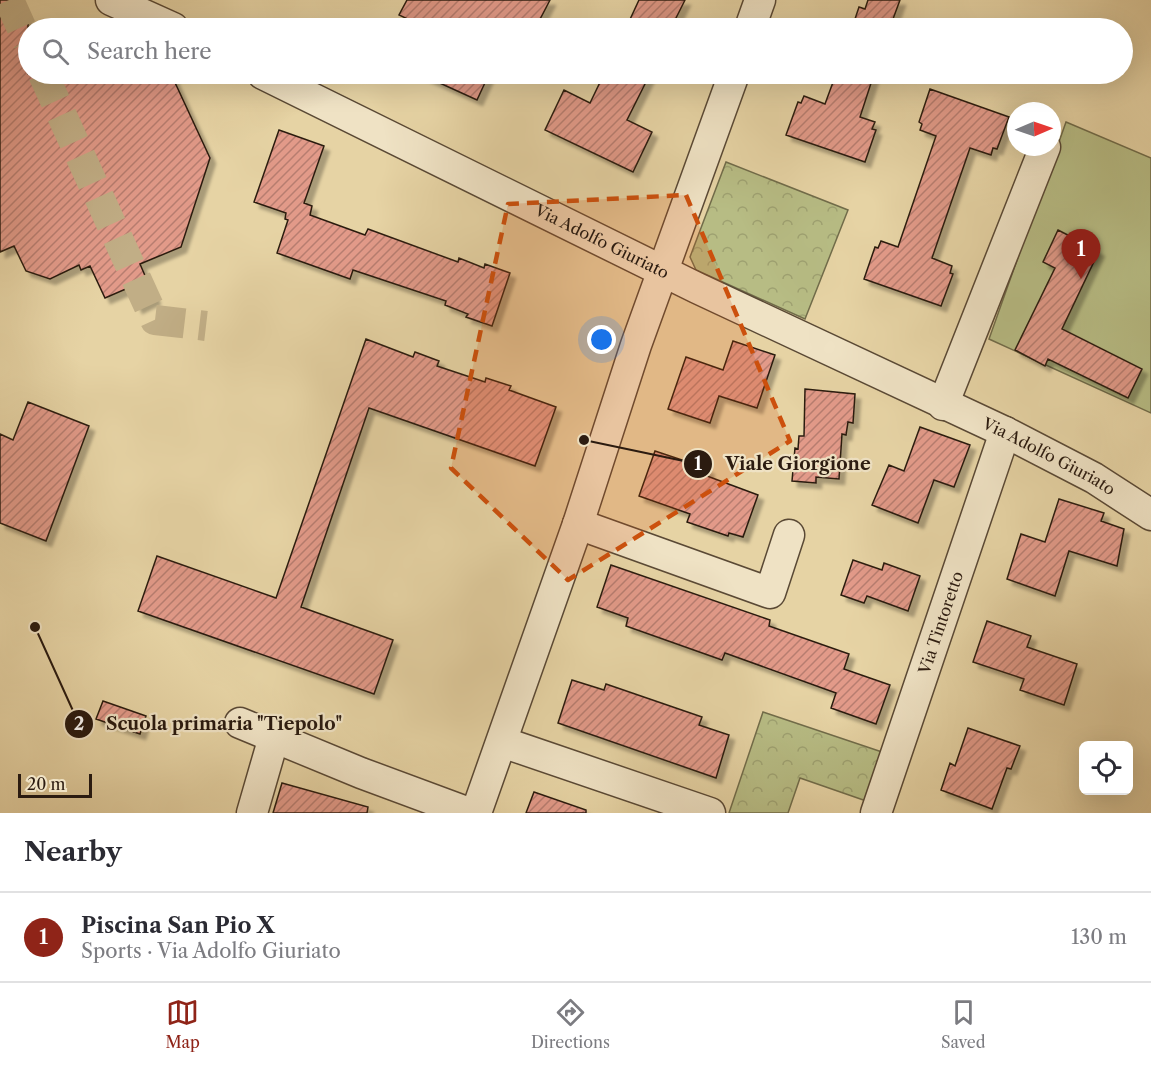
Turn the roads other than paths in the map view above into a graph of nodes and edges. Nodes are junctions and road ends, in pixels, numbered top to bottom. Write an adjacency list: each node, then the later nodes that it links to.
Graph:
1 (111, 0): 3 (street)
2 (760, 0): 4 (street)
3 (151, 18)
4 (754, 18)
5 (283, 84): 8 (street, Via Adolfo Giuriato)
6 (730, 84): 8 (street)
7 (1042, 156): 9 (street)
8 (664, 271): 9 (street, Via Adolfo Giuriato); 12 (street)
9 (943, 405): 10 (street, Via Adolfo Giuriato)
10 (1005, 432): 11 (street, Via Adolfo Giuriato); 21 (street, Via Tintoretto)
11 (1151, 515)
12 (578, 524): 13 (street); 16 (street)
13 (789, 535)
14 (240, 723): 15 (street)
15 (274, 737): 17 (street); 18 (street)
16 (502, 742): 19 (street); 20 (street)
17 (252, 813)
18 (469, 813)
19 (476, 813)
20 (710, 813)
21 (876, 813)

